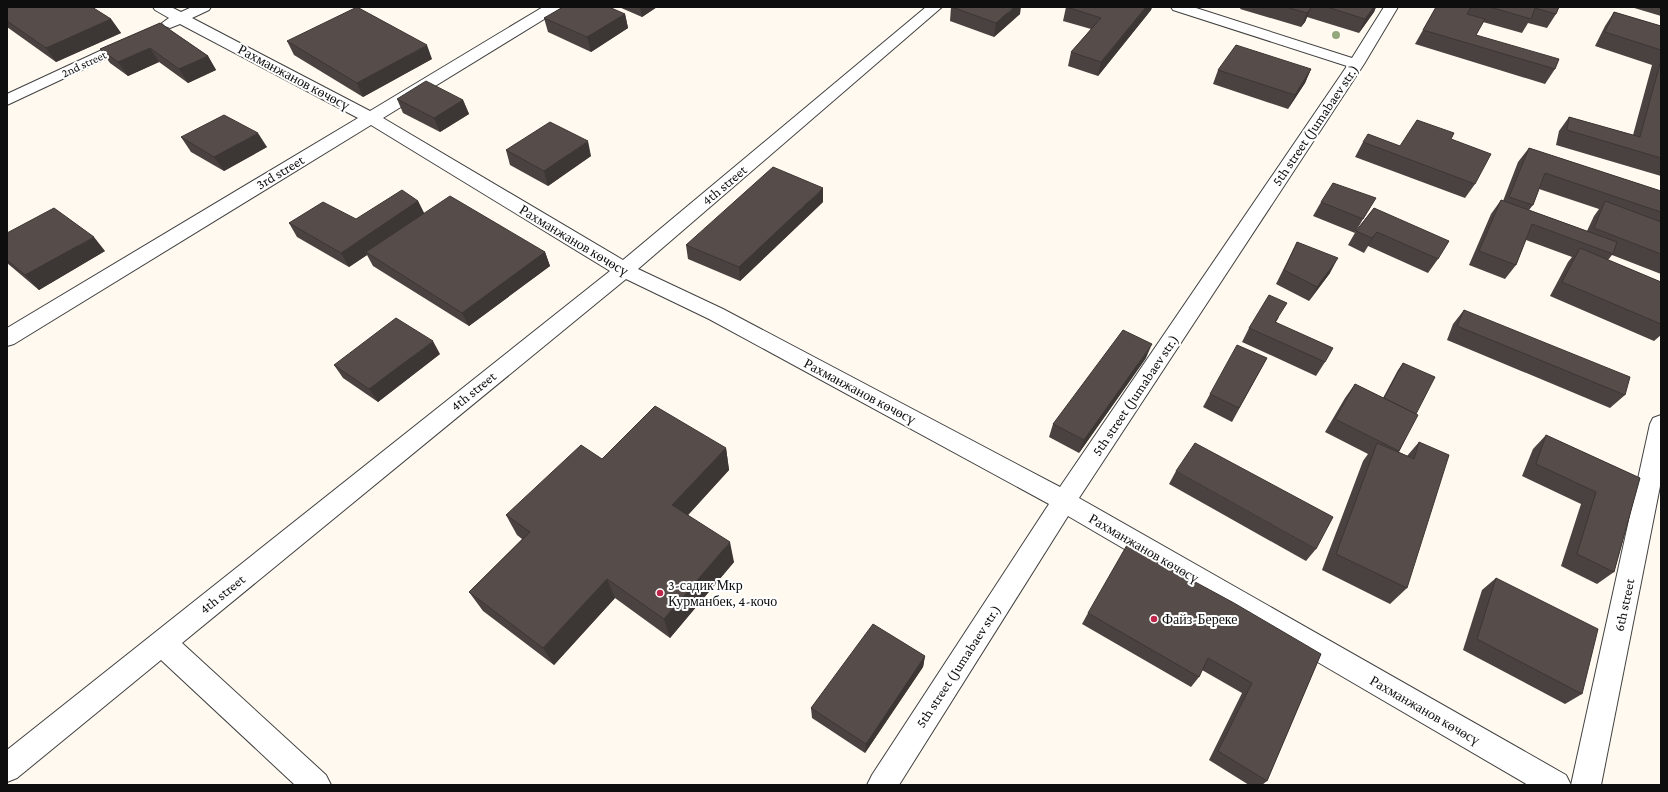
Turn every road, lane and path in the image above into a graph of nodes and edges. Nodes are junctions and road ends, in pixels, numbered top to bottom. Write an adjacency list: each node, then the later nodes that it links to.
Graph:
1 (204, 7): 6 (street)
2 (554, 7): 10 (street, 3rd street)
3 (935, 7): 11 (street, 4th street)
4 (1178, 7): 8 (street)
5 (1391, 7): 8 (street, 5th street (Jumabaev str.))
6 (180, 18): 7 (street, Рахманжанов көчөсү); 10 (street, Рахманжанов көчөсү)
7 (155, 23): 9 (street, 2nd street)
8 (1356, 64): 14 (street, 5th street (Jumabaev str.))
9 (7, 100)
10 (371, 118): 11 (street, Рахманжанов көчөсү); 12 (street, 3rd street)
11 (624, 270): 14 (street, Рахманжанов көчөсү); 15 (street, 4th street)
12 (7, 338)
13 (1661, 424): 20 (street, 6th street)
14 (1064, 501): 18 (street, 5th street (Jumabaev str.)); 19 (street, Рахманжанов көчөсү)
15 (162, 642): 16 (street, 4th street); 17 (street)
16 (7, 768)
17 (316, 785)
18 (882, 785)
19 (1556, 785)
20 (1586, 785)

